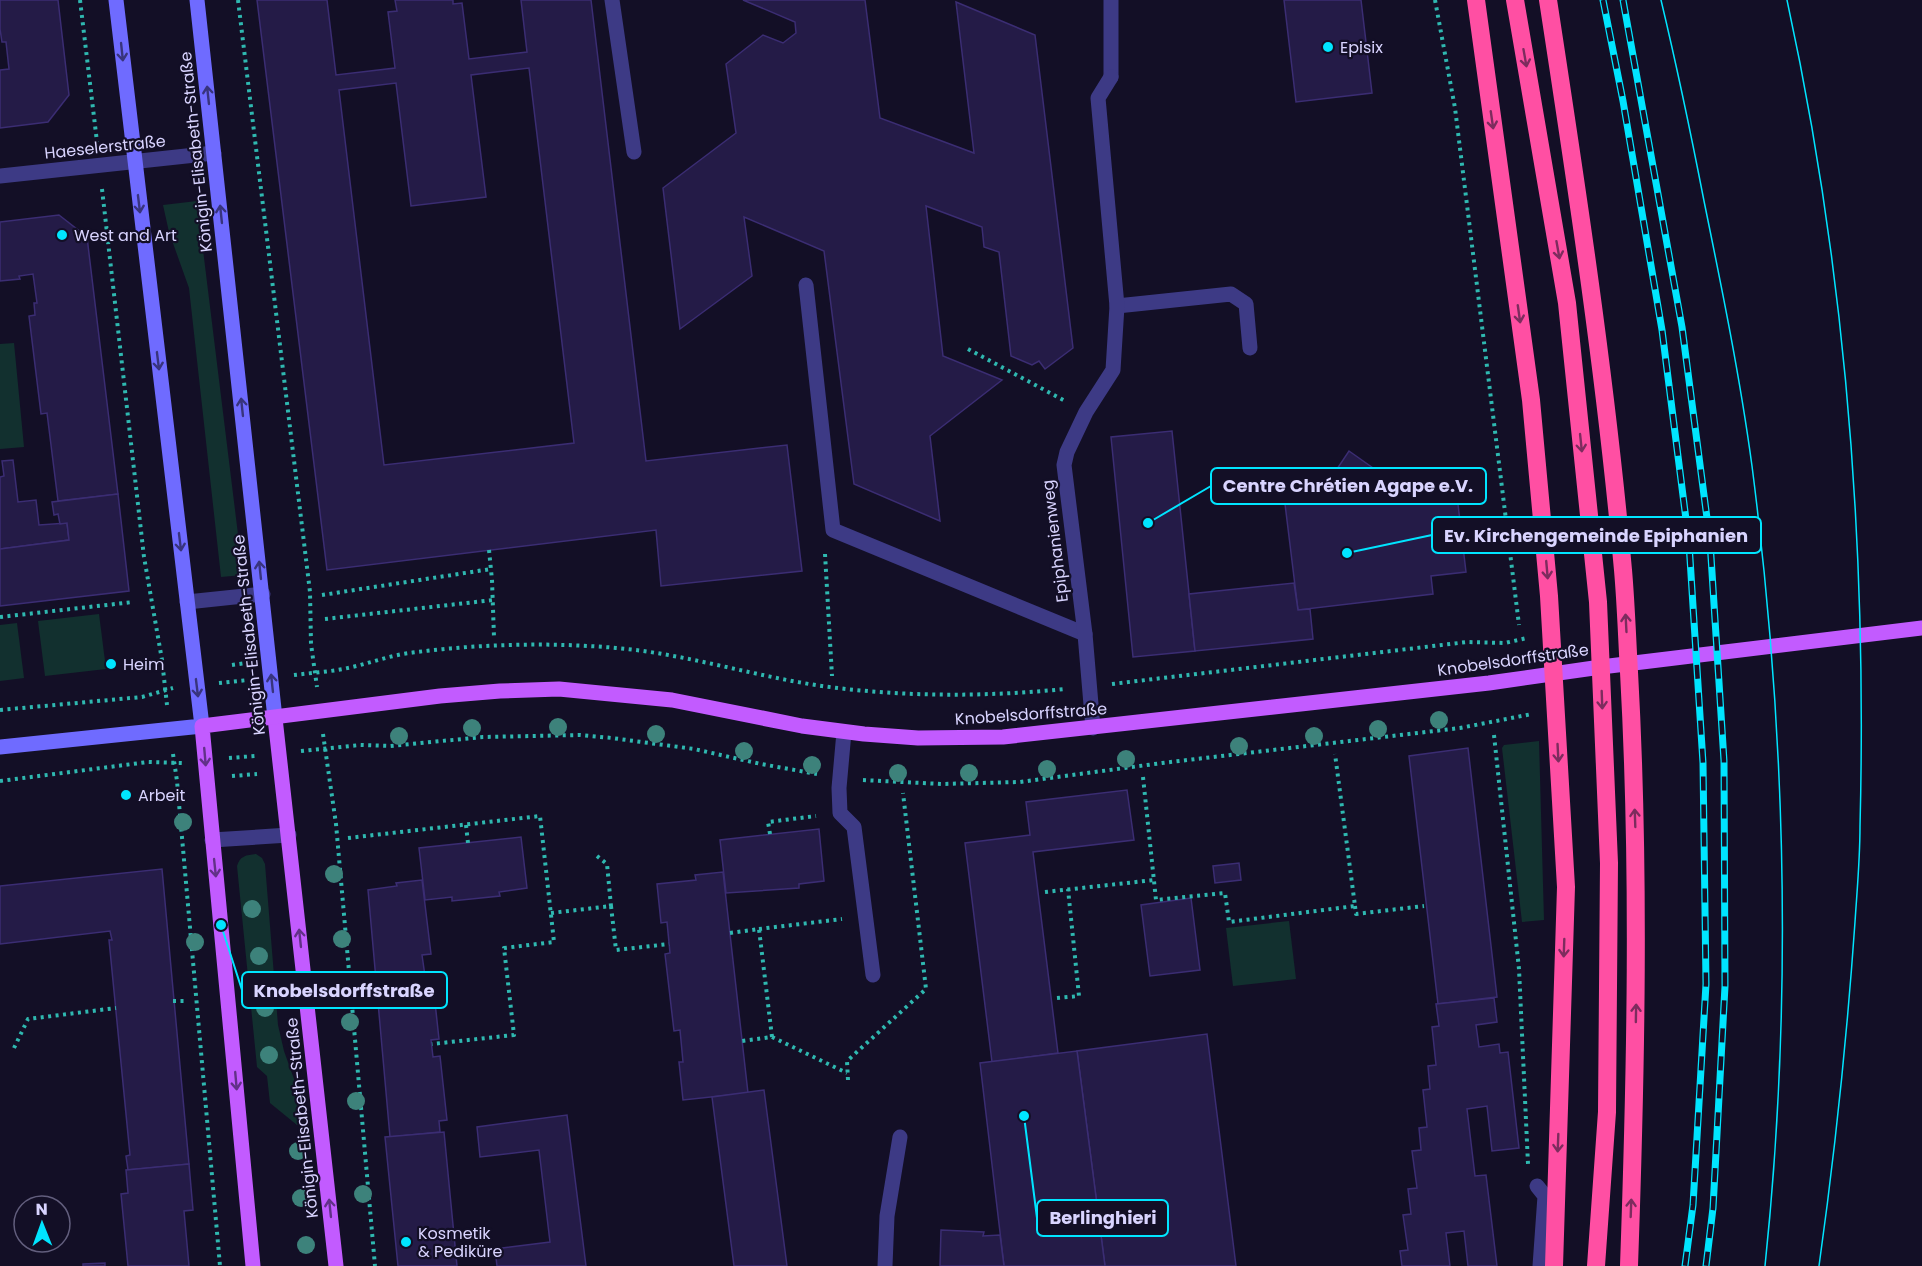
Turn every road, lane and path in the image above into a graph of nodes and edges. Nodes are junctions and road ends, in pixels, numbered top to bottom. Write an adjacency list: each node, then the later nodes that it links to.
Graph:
1 (80, 0): 11 (path)
2 (116, 0): 14 (main road, one-way to 14)
3 (197, 0): 12 (main road, Königin-Elisabeth-Straße, one-way to 3)
4 (238, 0): 37 (path)
5 (612, 0): 13 (street)
6 (1111, 0): 18 (street, Epiphanienweg)
7 (1435, 0): 32 (path)
8 (1476, 0): 39 (highway, one-way to 39)
9 (1515, 0): 103 (highway, one-way to 103)
10 (1548, 0): 104 (highway, one-way to 10)
11 (96, 139)
12 (214, 153): 14 (street, Haeselerstraße); 25 (main road, Königin-Elisabeth-Straße, one-way to 12)
13 (634, 153)
14 (134, 161): 15 (street, Haeselerstraße); 29 (main road, one-way to 29)
15 (0, 176)
16 (102, 188): 38 (path)
17 (806, 285): 34 (street)
18 (1117, 306): 19 (street); 21 (street, Epiphanienweg)
19 (1250, 348)
20 (968, 349): 21 (path)
21 (1086, 412): 34 (street, Epiphanienweg)
22 (489, 550): 24 (path)
23 (825, 552): 40 (path)
24 (491, 569): 26 (path); 27 (path)
25 (262, 594): 29 (street); 41 (main road, Königin-Elisabeth-Straße)
26 (322, 596)
27 (493, 600): 31 (path); 35 (path)
28 (133, 602): 30 (path)
29 (187, 602): 43 (main road)
30 (0, 618)
31 (325, 619)
32 (1519, 625)
33 (1922, 628): 39 (main road, Knobelsdorffstraße)
34 (1084, 634): 48 (street, Epiphanienweg)
35 (494, 637)
36 (1505, 643): 42 (path)
37 (312, 644)
38 (162, 660)
39 (1554, 674): 48 (main road, Knobelsdorffstraße); 102 (highway, one-way to 102)
40 (832, 676)
41 (271, 677): 43 (path); 44 (path); 46 (main road, Königin-Elisabeth-Straße, one-way to 41)
42 (1117, 683)
43 (196, 686): 45 (path); 47 (main road, one-way to 47)
44 (1062, 689)
45 (0, 710)
46 (275, 718): 47 (main road, Knobelsdorffstraße); 49 (main road, Knobelsdorffstraße); 53 (main road, Königin-Elisabeth-Straße)
47 (202, 726): 51 (main road, Knobelsdorffstraße); 55 (main road, one-way to 55)
48 (1093, 728): 49 (main road, Knobelsdorffstraße)
49 (843, 732): 63 (street)
50 (1494, 735): 94 (path)
51 (0, 747)
52 (350, 747): 53 (path)
53 (280, 753): 55 (path); 66 (main road, Königin-Elisabeth-Straße)
54 (1335, 754): 75 (path)
55 (205, 761): 60 (path); 68 (main road)
56 (257, 774): 57 (path)
57 (231, 776)
58 (1143, 777): 71 (path)
59 (329, 779): 99 (path)
60 (0, 781)
61 (903, 793): 91 (path)
62 (178, 796): 96 (path)
63 (840, 813): 65 (path); 78 (street)
64 (466, 825): 67 (path); 69 (path); 77 (path)
65 (770, 834)
66 (289, 835): 68 (street); 98 (main road, Königin-Elisabeth-Straße, one-way to 66)
67 (348, 838)
68 (212, 840): 97 (main road, one-way to 97)
69 (468, 843)
70 (597, 856): 74 (path)
71 (1154, 880): 72 (path); 75 (path)
72 (1068, 889): 73 (path); 83 (path)
73 (1045, 892)
74 (611, 906): 77 (path); 81 (path)
75 (1355, 906): 76 (path)
76 (1424, 906)
77 (551, 913): 89 (path)
78 (865, 916): 79 (path); 82 (street)
79 (759, 929): 80 (path); 87 (path)
80 (730, 933)
81 (669, 944)
82 (873, 975)
83 (1057, 998)
84 (174, 1001): 85 (path)
85 (185, 1001)
86 (116, 1008): 90 (path)
87 (772, 1037): 88 (path); 91 (path)
88 (742, 1041)
89 (432, 1044)
90 (14, 1048)
91 (848, 1073): 92 (path)
92 (848, 1080)
93 (900, 1137): 100 (street)
94 (1527, 1168)
95 (1537, 1186): 101 (street)
96 (220, 1266)
97 (252, 1266)
98 (336, 1266)
99 (375, 1266)
100 (885, 1266)
101 (1540, 1266)
102 (1554, 1266)
103 (1596, 1266)
104 (1629, 1266)

